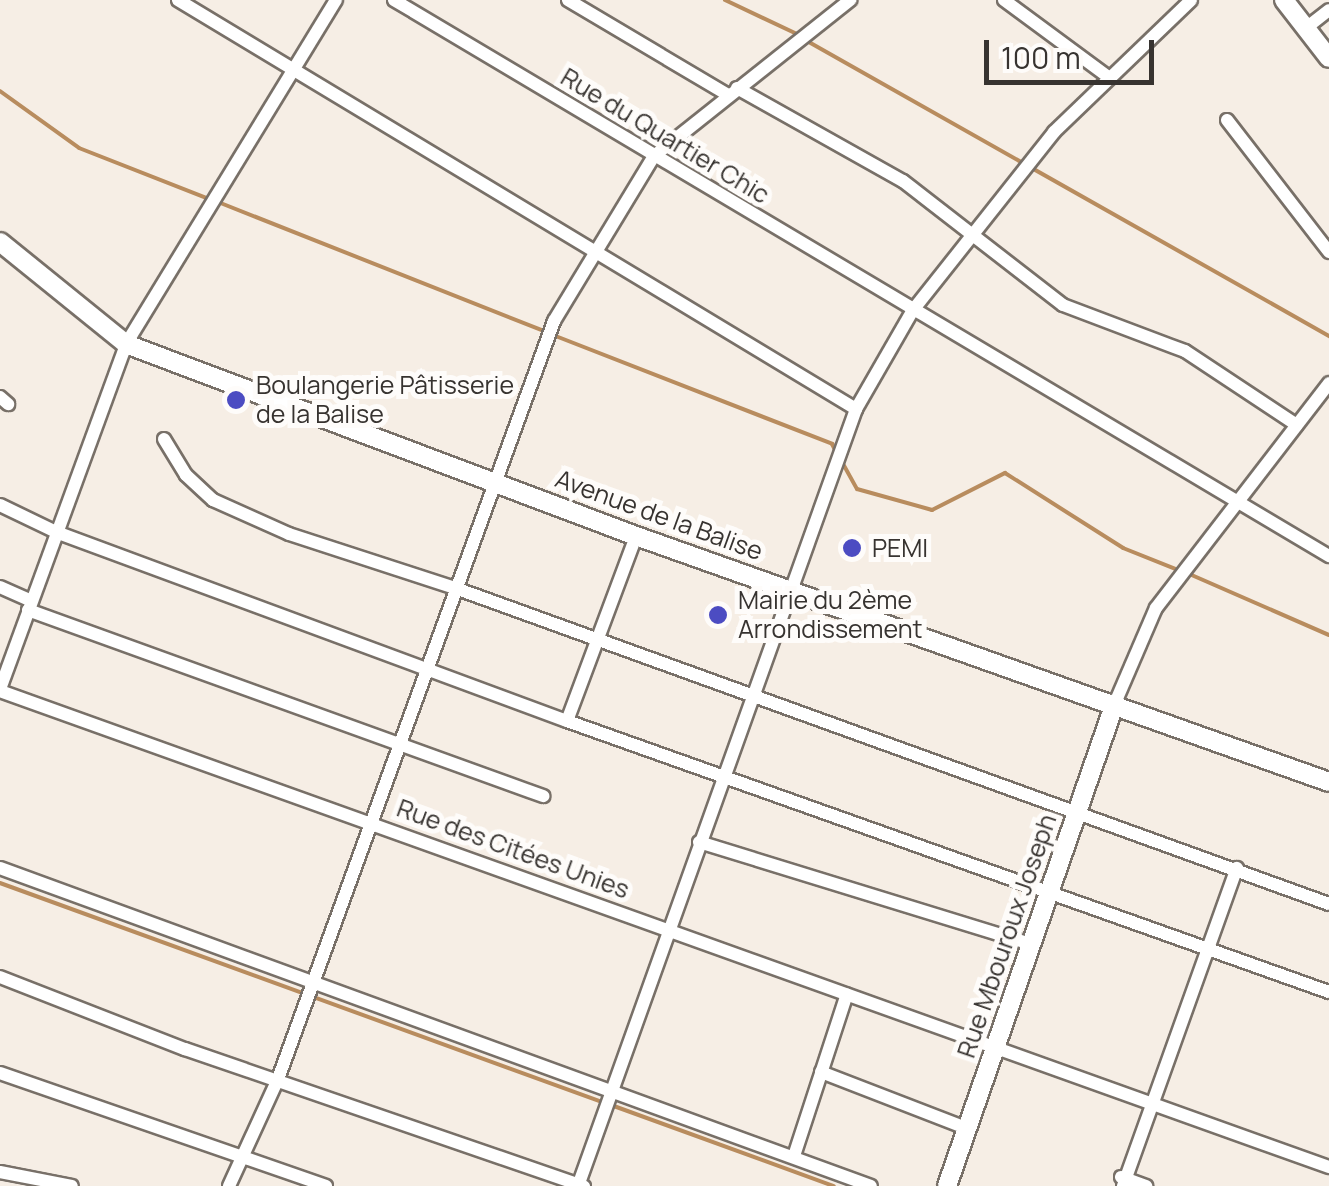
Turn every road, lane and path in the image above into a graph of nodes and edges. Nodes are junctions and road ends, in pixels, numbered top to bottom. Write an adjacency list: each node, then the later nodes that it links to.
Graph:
1 (178, 0): 12 (street)
2 (336, 0): 12 (street)
3 (394, 0): 16 (street, Rue du Quartier Chic)
4 (568, 0): 14 (street)
5 (848, 0): 14 (street)
6 (1004, 0): 13 (street)
7 (1191, 0): 13 (street)
8 (1284, 0): 10 (street)
9 (1329, 10): 10 (street)
10 (1306, 28): 11 (street)
11 (1329, 58)
12 (292, 74): 20 (street); 22 (street)
13 (1107, 76): 17 (street)
14 (732, 91): 16 (street); 17 (street)
15 (1227, 120): 19 (street)
16 (654, 156): 20 (street); 21 (street, Rue du Quartier Chic)
17 (971, 238): 21 (street); 25 (street)
18 (0, 242): 22 (street, Avenue de la Balise)
19 (1329, 252)
20 (595, 253): 24 (street); 27 (street)
21 (913, 310): 24 (street); 28 (street, Rue du Quartier Chic)
22 (126, 344): 27 (street, Avenue de la Balise); 30 (street)
23 (1329, 383): 25 (street)
24 (856, 409): 35 (street)
25 (1297, 425): 28 (street)
26 (164, 439): 34 (street)
27 (493, 480): 31 (street, Avenue de la Balise); 34 (street)
28 (1237, 504): 32 (street, Rue du Quartier Chic); 41 (street)
29 (0, 505): 30 (street)
30 (56, 532): 36 (street); 38 (street)
31 (636, 536): 35 (street, Avenue de la Balise); 37 (street)
32 (1329, 556)
33 (0, 587): 36 (street)
34 (454, 588): 37 (street); 38 (street)
35 (789, 589): 40 (street); 41 (street, Avenue de la Balise)
36 (30, 605): 39 (street); 43 (street)
37 (596, 643): 40 (street); 42 (street)
38 (426, 669): 42 (street); 43 (street)
39 (1, 685): 48 (street, Rue des Citées Unies)
40 (752, 696): 44 (street); 47 (street)
41 (1115, 703): 45 (street, Avenue de la Balise); 47 (street, Rue Mbouroux Joseph)
42 (567, 721): 44 (street)
43 (398, 745): 46 (street); 48 (street)
44 (722, 777): 49 (street); 52 (street)
45 (1329, 782)
46 (542, 796)
47 (1075, 813): 51 (street); 52 (street, Rue Mbouroux Joseph)
48 (370, 822): 54 (street, Rue des Citées Unies); 58 (street)
49 (700, 842): 54 (street); 55 (street)
50 (0, 868): 58 (street)
51 (1236, 868): 53 (street); 56 (street)
52 (1050, 888): 55 (street, Rue Mbouroux Joseph); 56 (street)
53 (1329, 904)
54 (669, 930): 60 (street, Rue des Citées Unies); 65 (street)
55 (1031, 944): 61 (street, Rue Mbouroux Joseph)
56 (1207, 944): 59 (street); 66 (street)
57 (0, 977): 64 (street)
58 (306, 992): 64 (street); 65 (street)
59 (1329, 992)
60 (847, 994): 61 (street, Rue des Citées Unies); 63 (street)
61 (996, 1046): 66 (street, Rue des Citées Unies); 67 (street, Rue Mbouroux Joseph)
62 (0, 1072): 68 (street)
63 (821, 1072): 67 (street); 69 (street)
64 (278, 1079): 68 (street); 73 (street)
65 (607, 1093): 69 (street); 73 (street)
66 (1152, 1106): 70 (street, Rue des Citées Unies); 72 (street)
67 (966, 1128): 78 (street, Rue Mbouroux Joseph)
68 (243, 1156): 75 (street); 76 (street)
69 (794, 1156): 77 (street)
70 (1329, 1167)
71 (0, 1172): 74 (street)
72 (1123, 1180): 79 (street)
73 (580, 1185)
74 (72, 1186)
75 (229, 1186)
76 (326, 1186)
77 (871, 1186)
78 (947, 1186)
79 (1146, 1186)

